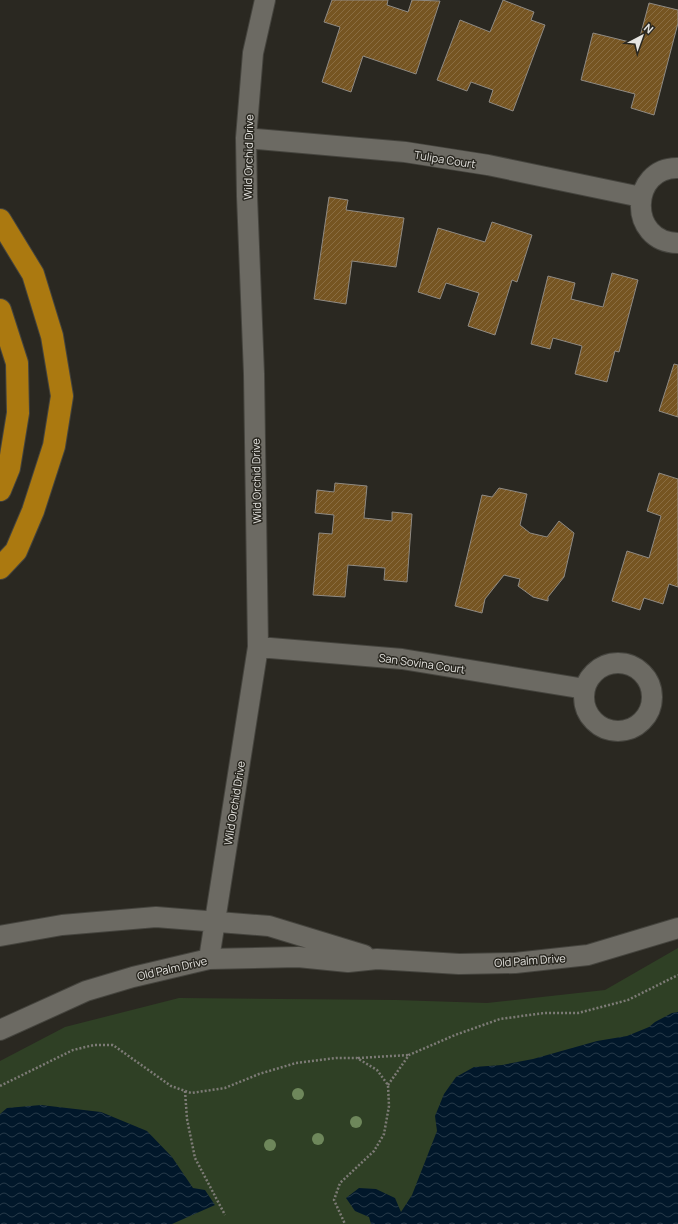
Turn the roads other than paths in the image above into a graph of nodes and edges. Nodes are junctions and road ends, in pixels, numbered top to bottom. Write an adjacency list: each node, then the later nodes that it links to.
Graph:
1 (266, 0): 2 (street, Wild Orchid Drive)
2 (246, 138): 4 (street, Tulipa Court); 10 (street, Wild Orchid Drive)
3 (678, 168): 4 (street)
4 (641, 197): 6 (street)
5 (0, 220): 9 (highway)
6 (678, 243)
7 (0, 310): 8 (highway)
8 (0, 490)
9 (0, 568)
10 (258, 648): 11 (street, San Sovina Court); 12 (street, Wild Orchid Drive)
11 (585, 689)
12 (216, 921): 14 (street, Old Palm Drive); 15 (street, Wild Orchid Drive); 16 (street, Old Palm Drive)
13 (678, 928): 16 (street, Old Palm Drive)
14 (0, 936)
15 (209, 959): 16 (street, Old Palm Drive); 17 (street, Old Palm Drive)
16 (377, 959)
17 (0, 1030)

